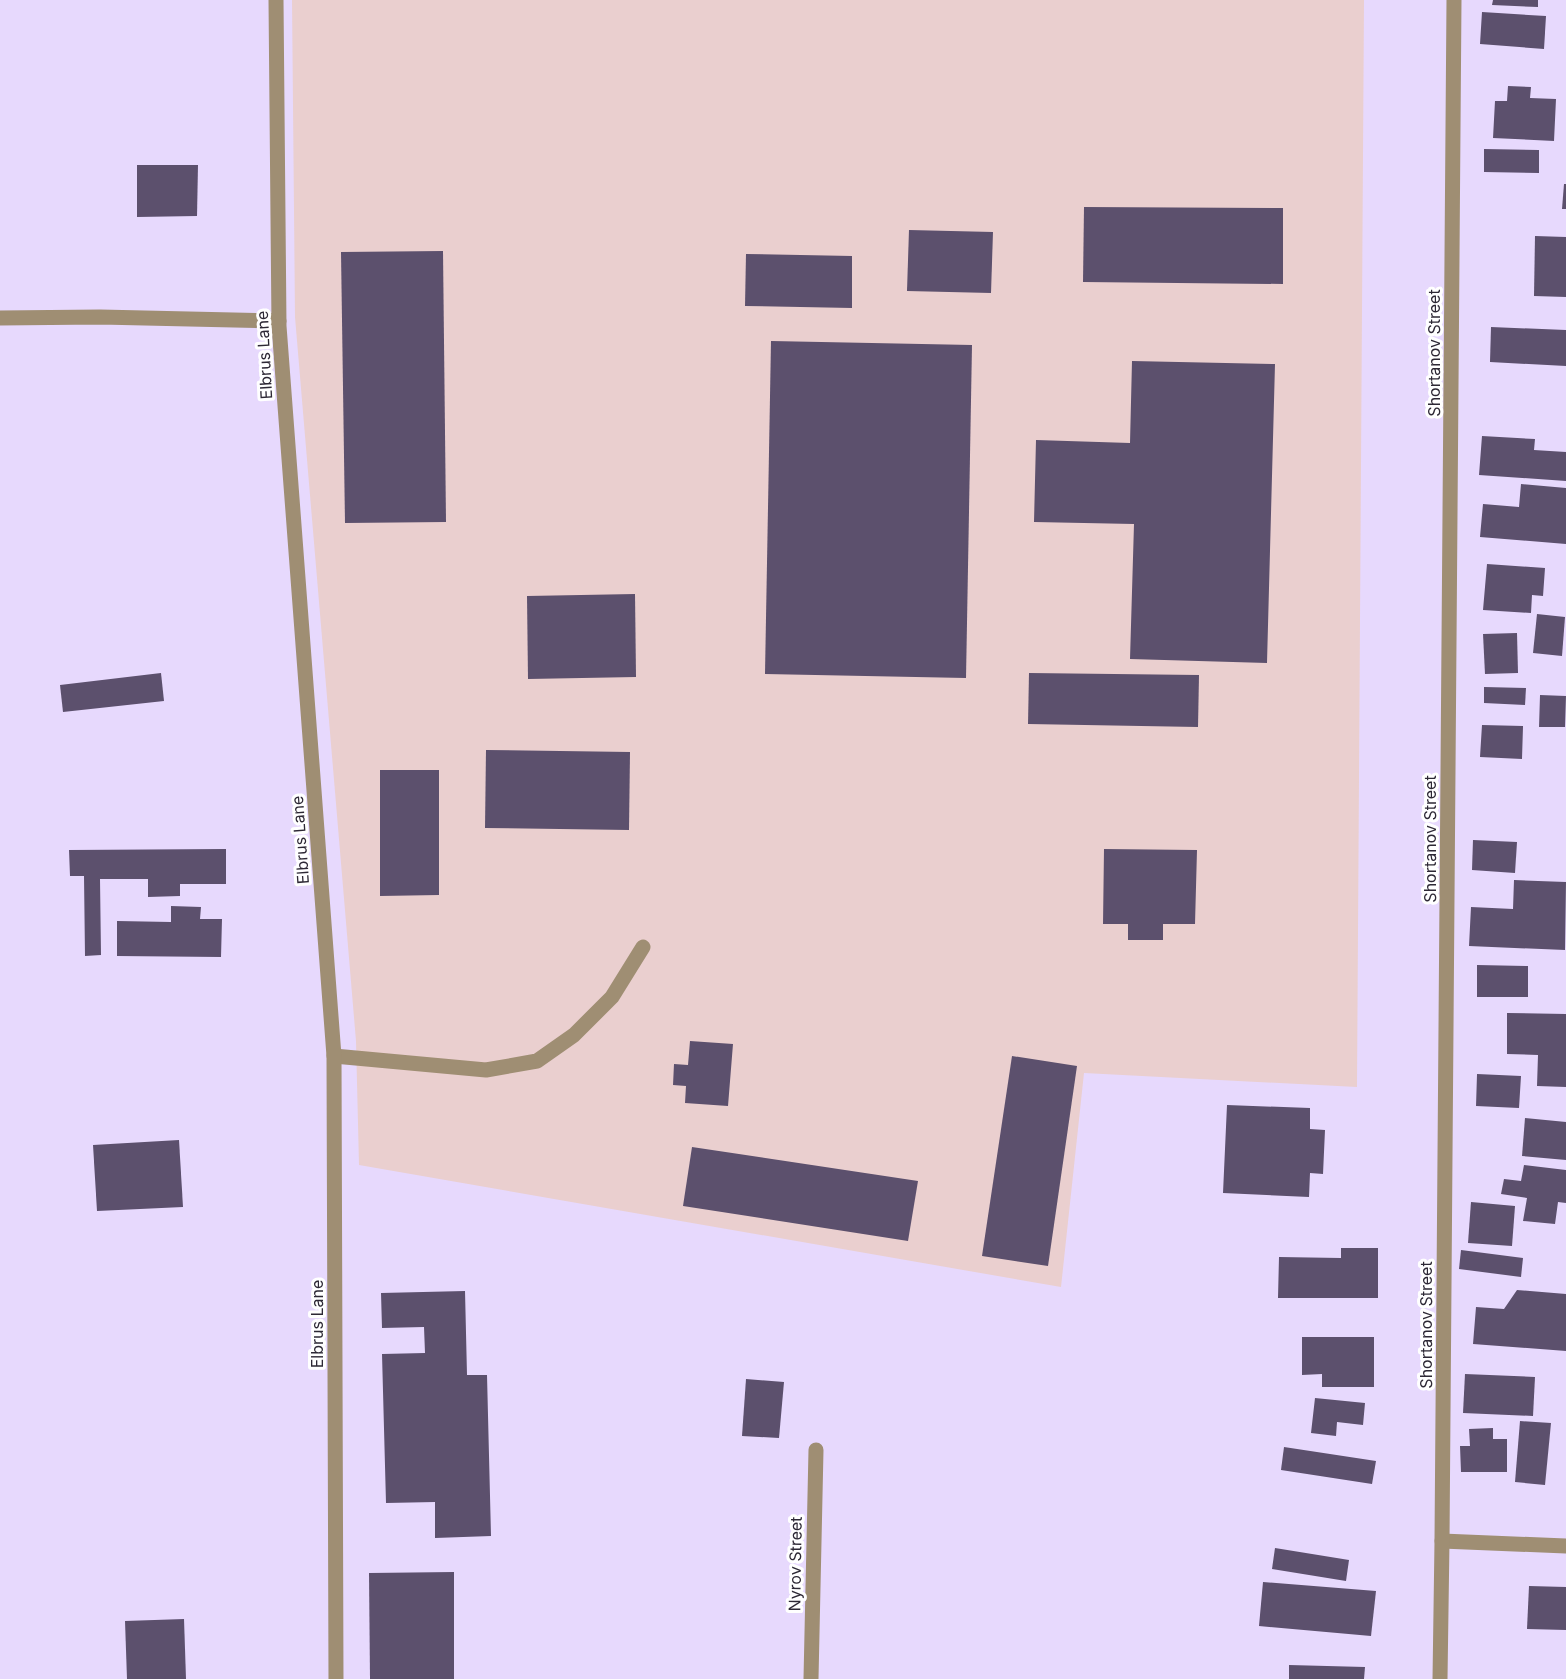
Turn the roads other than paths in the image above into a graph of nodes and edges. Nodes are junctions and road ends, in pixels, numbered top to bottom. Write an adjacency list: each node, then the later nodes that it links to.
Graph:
1 (276, 0): 4 (street, Elbrus Lane)
2 (1454, 0): 8 (street, Shortanov Street)
3 (0, 318): 4 (street)
4 (279, 321): 6 (street, Elbrus Lane)
5 (643, 947): 6 (street)
6 (334, 1056): 10 (street, Elbrus Lane)
7 (816, 1450): 11 (street, Nyrov Street)
8 (1442, 1541): 9 (street); 12 (street, Shortanov Street)
9 (1566, 1546)
10 (336, 1679)
11 (811, 1679)
12 (1440, 1679)

